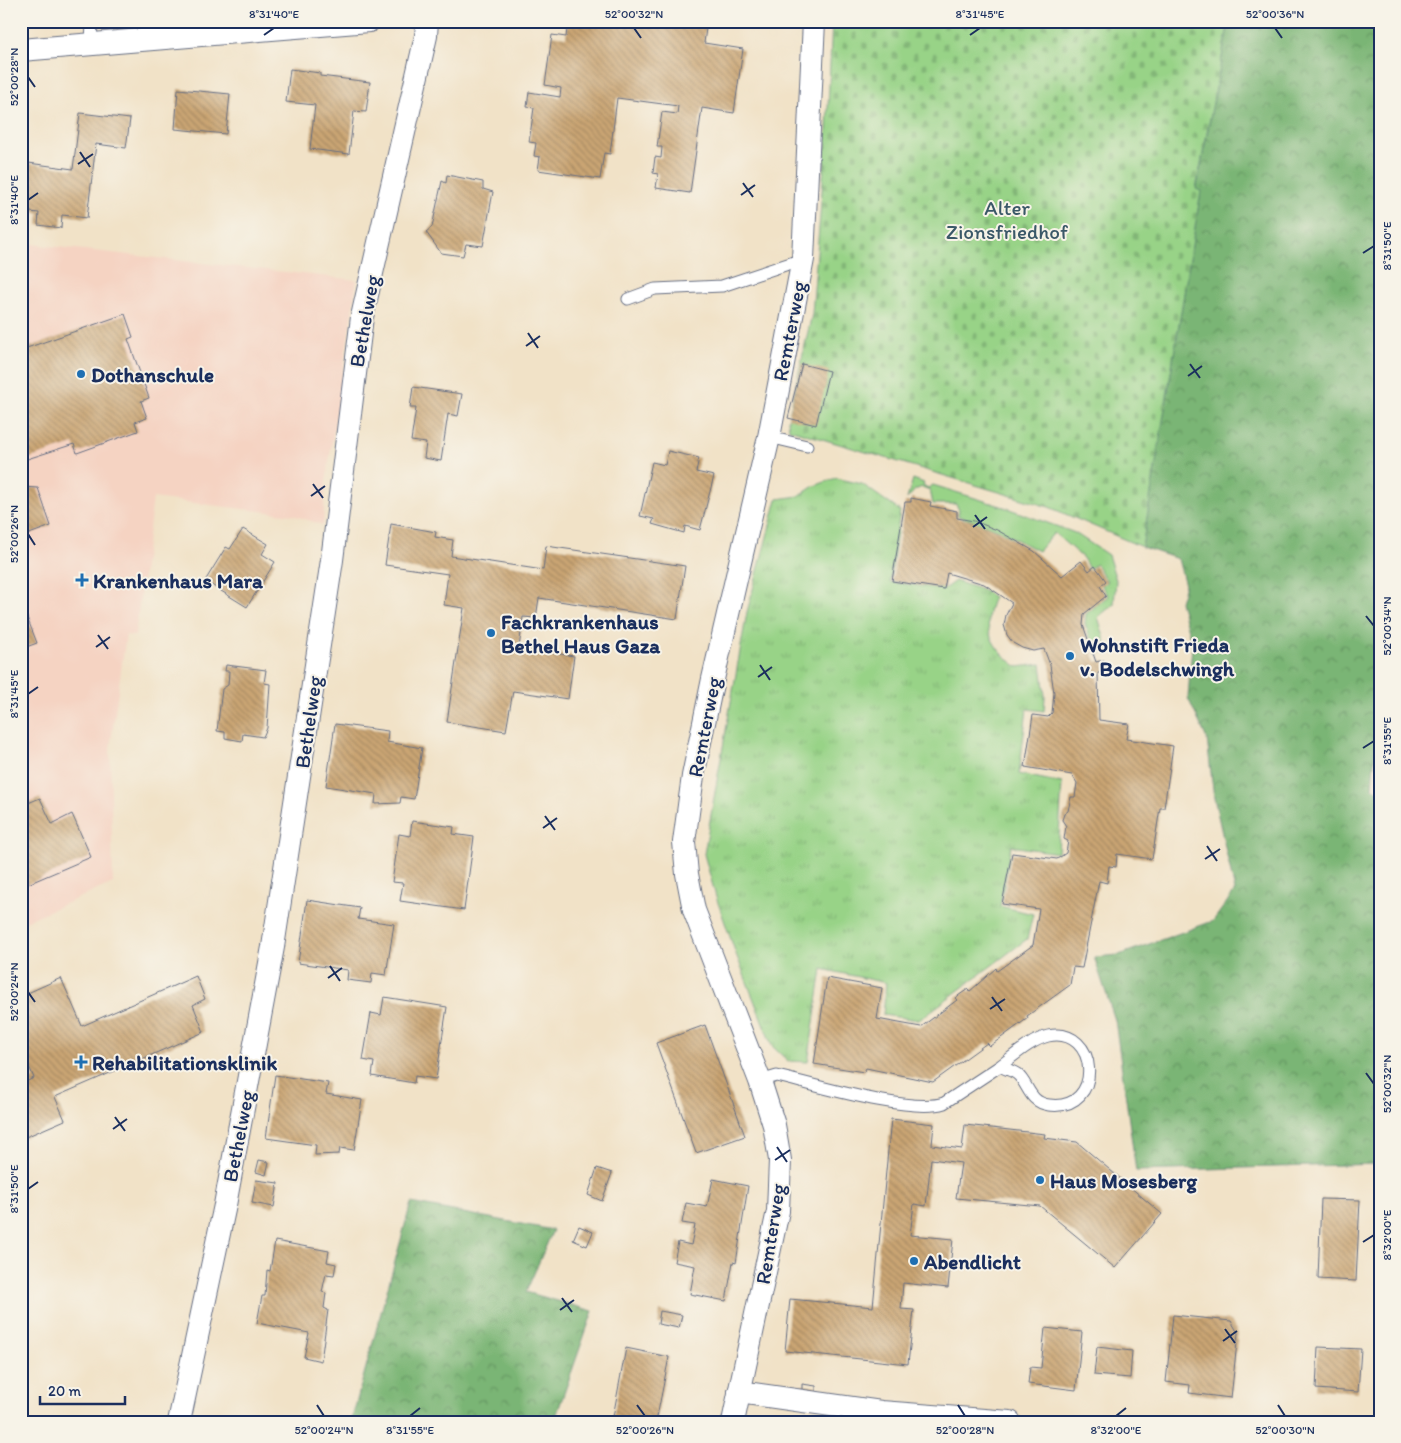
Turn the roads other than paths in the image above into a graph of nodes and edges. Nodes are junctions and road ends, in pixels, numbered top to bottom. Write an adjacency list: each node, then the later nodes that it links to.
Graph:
1 (92, 21): 5 (lane)
2 (369, 21): 5 (street)
3 (427, 21): 15 (street, Bethelweg)
4 (814, 21): 7 (street, Remterweg)
5 (91, 46): 6 (street)
6 (21, 50)
7 (803, 259): 8 (lane); 9 (street, Remterweg)
8 (628, 300)
9 (770, 437): 10 (lane); 12 (street, Remterweg)
10 (807, 446)
11 (1000, 1066): 11 (lane); 12 (lane)
12 (760, 1081): 13 (street, Remterweg)
13 (739, 1392): 14 (street); 16 (street, Remterweg)
14 (985, 1421): 17 (street)
15 (179, 1422)
16 (733, 1422)
17 (1010, 1422)

